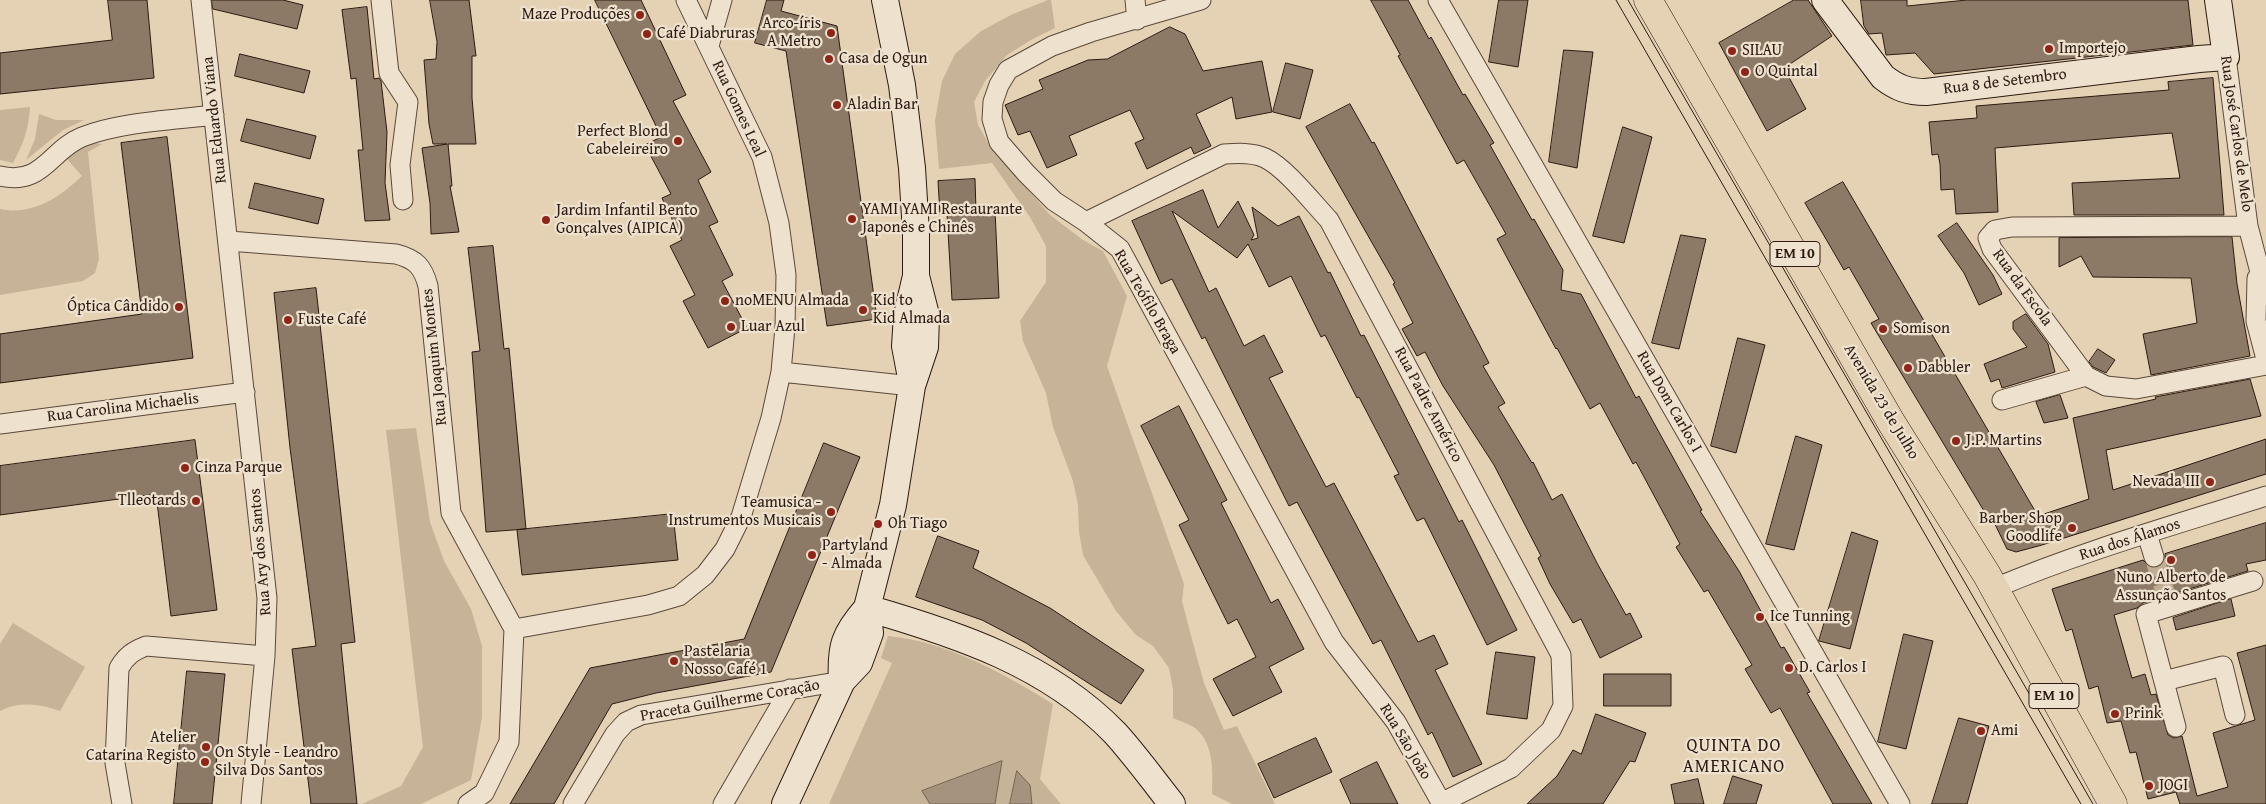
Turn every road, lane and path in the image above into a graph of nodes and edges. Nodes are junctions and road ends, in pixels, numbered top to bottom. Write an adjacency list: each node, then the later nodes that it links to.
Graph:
1 (201, 0): 15 (street, Rua Eduardo Viana)
2 (381, 0): 17 (street)
3 (686, 0): 13 (street, Rua Gomes Leal)
4 (722, 0): 13 (street)
5 (885, 0): 27 (street)
6 (1135, 0): 12 (street)
7 (1201, 0): 12 (street)
8 (1438, 0): 53 (street, Rua Dom Carlos I)
9 (1648, 0): 35 (main road, Avenida 23 de Julho / EM 10)
10 (2218, 0): 14 (street, Rua José Carlos de Melo)
11 (1831, 1): 14 (street, Rua 8 de Setembro)
12 (1137, 20): 18 (street, Rua Teófilo Braga)
13 (709, 46): 25 (street, Rua Gomes Leal)
14 (2226, 57): 19 (street, Rua José Carlos de Melo)
15 (214, 115): 16 (street); 20 (street, Rua Eduardo Viana)
16 (0, 176)
17 (403, 200)
18 (1086, 222): 40 (street, Rua Teófilo Braga); 52 (street, Rua Padre Américo)
19 (2248, 226): 21 (street, Rua José Carlos de Melo); 26 (street, Rua da Escola)
20 (229, 241): 28 (street, Rua Ary dos Santos); 37 (street, Rua Joaquim Montes)
21 (2257, 267): 22 (street, Rua José Carlos de Melo); 23 (street, Rua José Carlos de Melo)
22 (2266, 295)
23 (2266, 358)
24 (2266, 364): 26 (street, Rua da Escola)
25 (781, 372): 27 (street); 37 (street, Rua Gomes Leal)
26 (2086, 376): 29 (street)
27 (912, 386): 36 (street)
28 (245, 392): 30 (street, Rua Carolina Michaelis); 38 (street, Rua Ary dos Santos)
29 (2002, 400)
30 (0, 424)
31 (2266, 496): 32 (street, Rua dos Álamos)
32 (2147, 534): 33 (street); 35 (street, Rua dos Álamos)
33 (2154, 557)
34 (2253, 581): 41 (street)
35 (1995, 588): 54 (main road, Avenida 23 de Julho / EM 10)
36 (867, 608): 39 (street); 51 (street)
37 (514, 629): 47 (street)
38 (265, 656): 45 (street); 46 (street, Rua Ary dos Santos)
39 (842, 681): 42 (street, Praceta Guilherme Coração); 50 (street)
40 (1365, 681): 52 (street, Rua São João)
41 (2164, 682): 43 (street); 44 (street)
42 (790, 689): 48 (street, Praceta Guilherme Coração); 49 (street)
43 (2235, 715)
44 (2176, 727)
45 (122, 804)
46 (251, 804)
47 (468, 804)
48 (573, 804)
49 (723, 804)
50 (785, 804)
51 (1172, 804)
52 (1441, 804)
53 (1900, 804)
54 (2113, 804)

